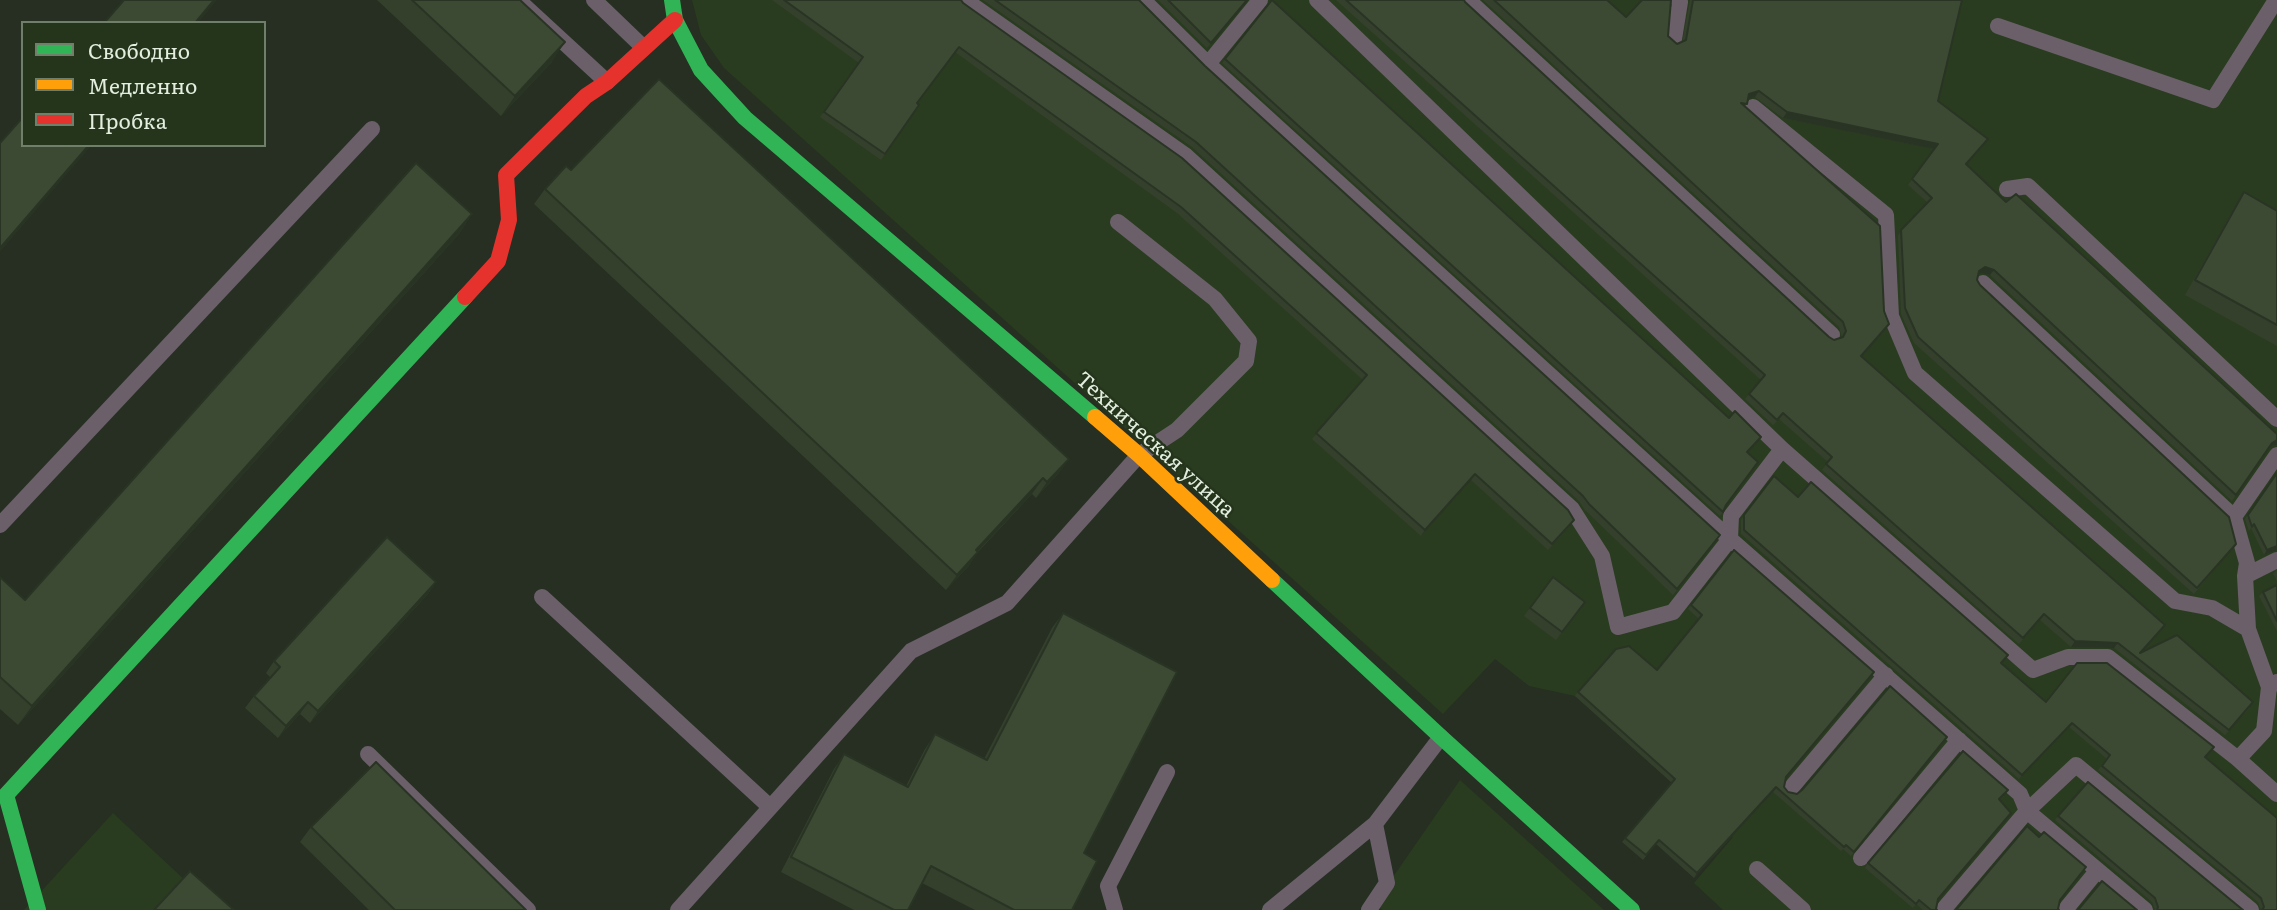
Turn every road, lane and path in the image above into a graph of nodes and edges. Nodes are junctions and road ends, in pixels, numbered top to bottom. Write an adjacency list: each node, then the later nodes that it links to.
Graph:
1 (517, 0): 16 (lane)
2 (594, 0): 14 (lane)
3 (672, 0): 11 (street, Техническая улица)
4 (965, 0): 29 (lane)
5 (1143, 0): 15 (lane)
6 (1259, 0): 15 (lane)
7 (1317, 0): 24 (lane)
8 (1468, 0): 22 (lane)
9 (1678, 0): 13 (lane)
10 (2276, 0): 12 (lane)
11 (675, 20): 14 (street); 25 (street, Техническая улица)
12 (1998, 26)
13 (1674, 39)
14 (644, 48): 16 (street)
15 (1208, 64): 29 (lane)
16 (607, 82): 42 (street)
17 (1753, 107): 33 (lane)
18 (372, 129): 28 (lane)
19 (2007, 189): 23 (lane)
20 (1118, 222): 25 (lane)
21 (1983, 283): 27 (lane)
22 (1832, 335)
23 (2277, 419)
24 (1782, 449): 29 (lane); 39 (lane)
25 (1139, 455): 36 (street, Техническая улица); 44 (lane)
26 (2277, 455): 27 (lane)
27 (2234, 517): 31 (lane)
28 (0, 525)
29 (1730, 539): 34 (lane)
30 (2277, 560): 31 (lane)
31 (2245, 576): 33 (lane)
32 (542, 597): 44 (lane)
33 (2248, 629): 35 (lane)
34 (1886, 675): 37 (lane); 41 (lane)
35 (2273, 684): 39 (lane)
36 (1441, 737): 46 (lane); 56 (street, Техническая улица)
37 (1959, 740): 45 (lane); 47 (lane)
38 (368, 754): 51 (lane)
39 (2238, 760): 43 (lane)
40 (1167, 772): 53 (lane)
41 (1791, 788)
42 (3, 792): 50 (street)
43 (2277, 794)
44 (770, 807): 52 (lane)
45 (2027, 811): 49 (lane); 58 (lane); 61 (lane)
46 (1375, 824): 54 (lane); 55 (lane)
47 (1861, 858)
48 (1757, 869): 57 (lane)
49 (2097, 871): 59 (lane); 60 (lane)
50 (38, 910)
51 (528, 910)
52 (677, 910)
53 (1115, 910)
54 (1270, 910)
55 (1369, 910)
56 (1632, 910)
57 (1803, 910)
58 (1943, 910)
59 (2065, 910)
60 (2145, 910)
61 (2251, 910)

